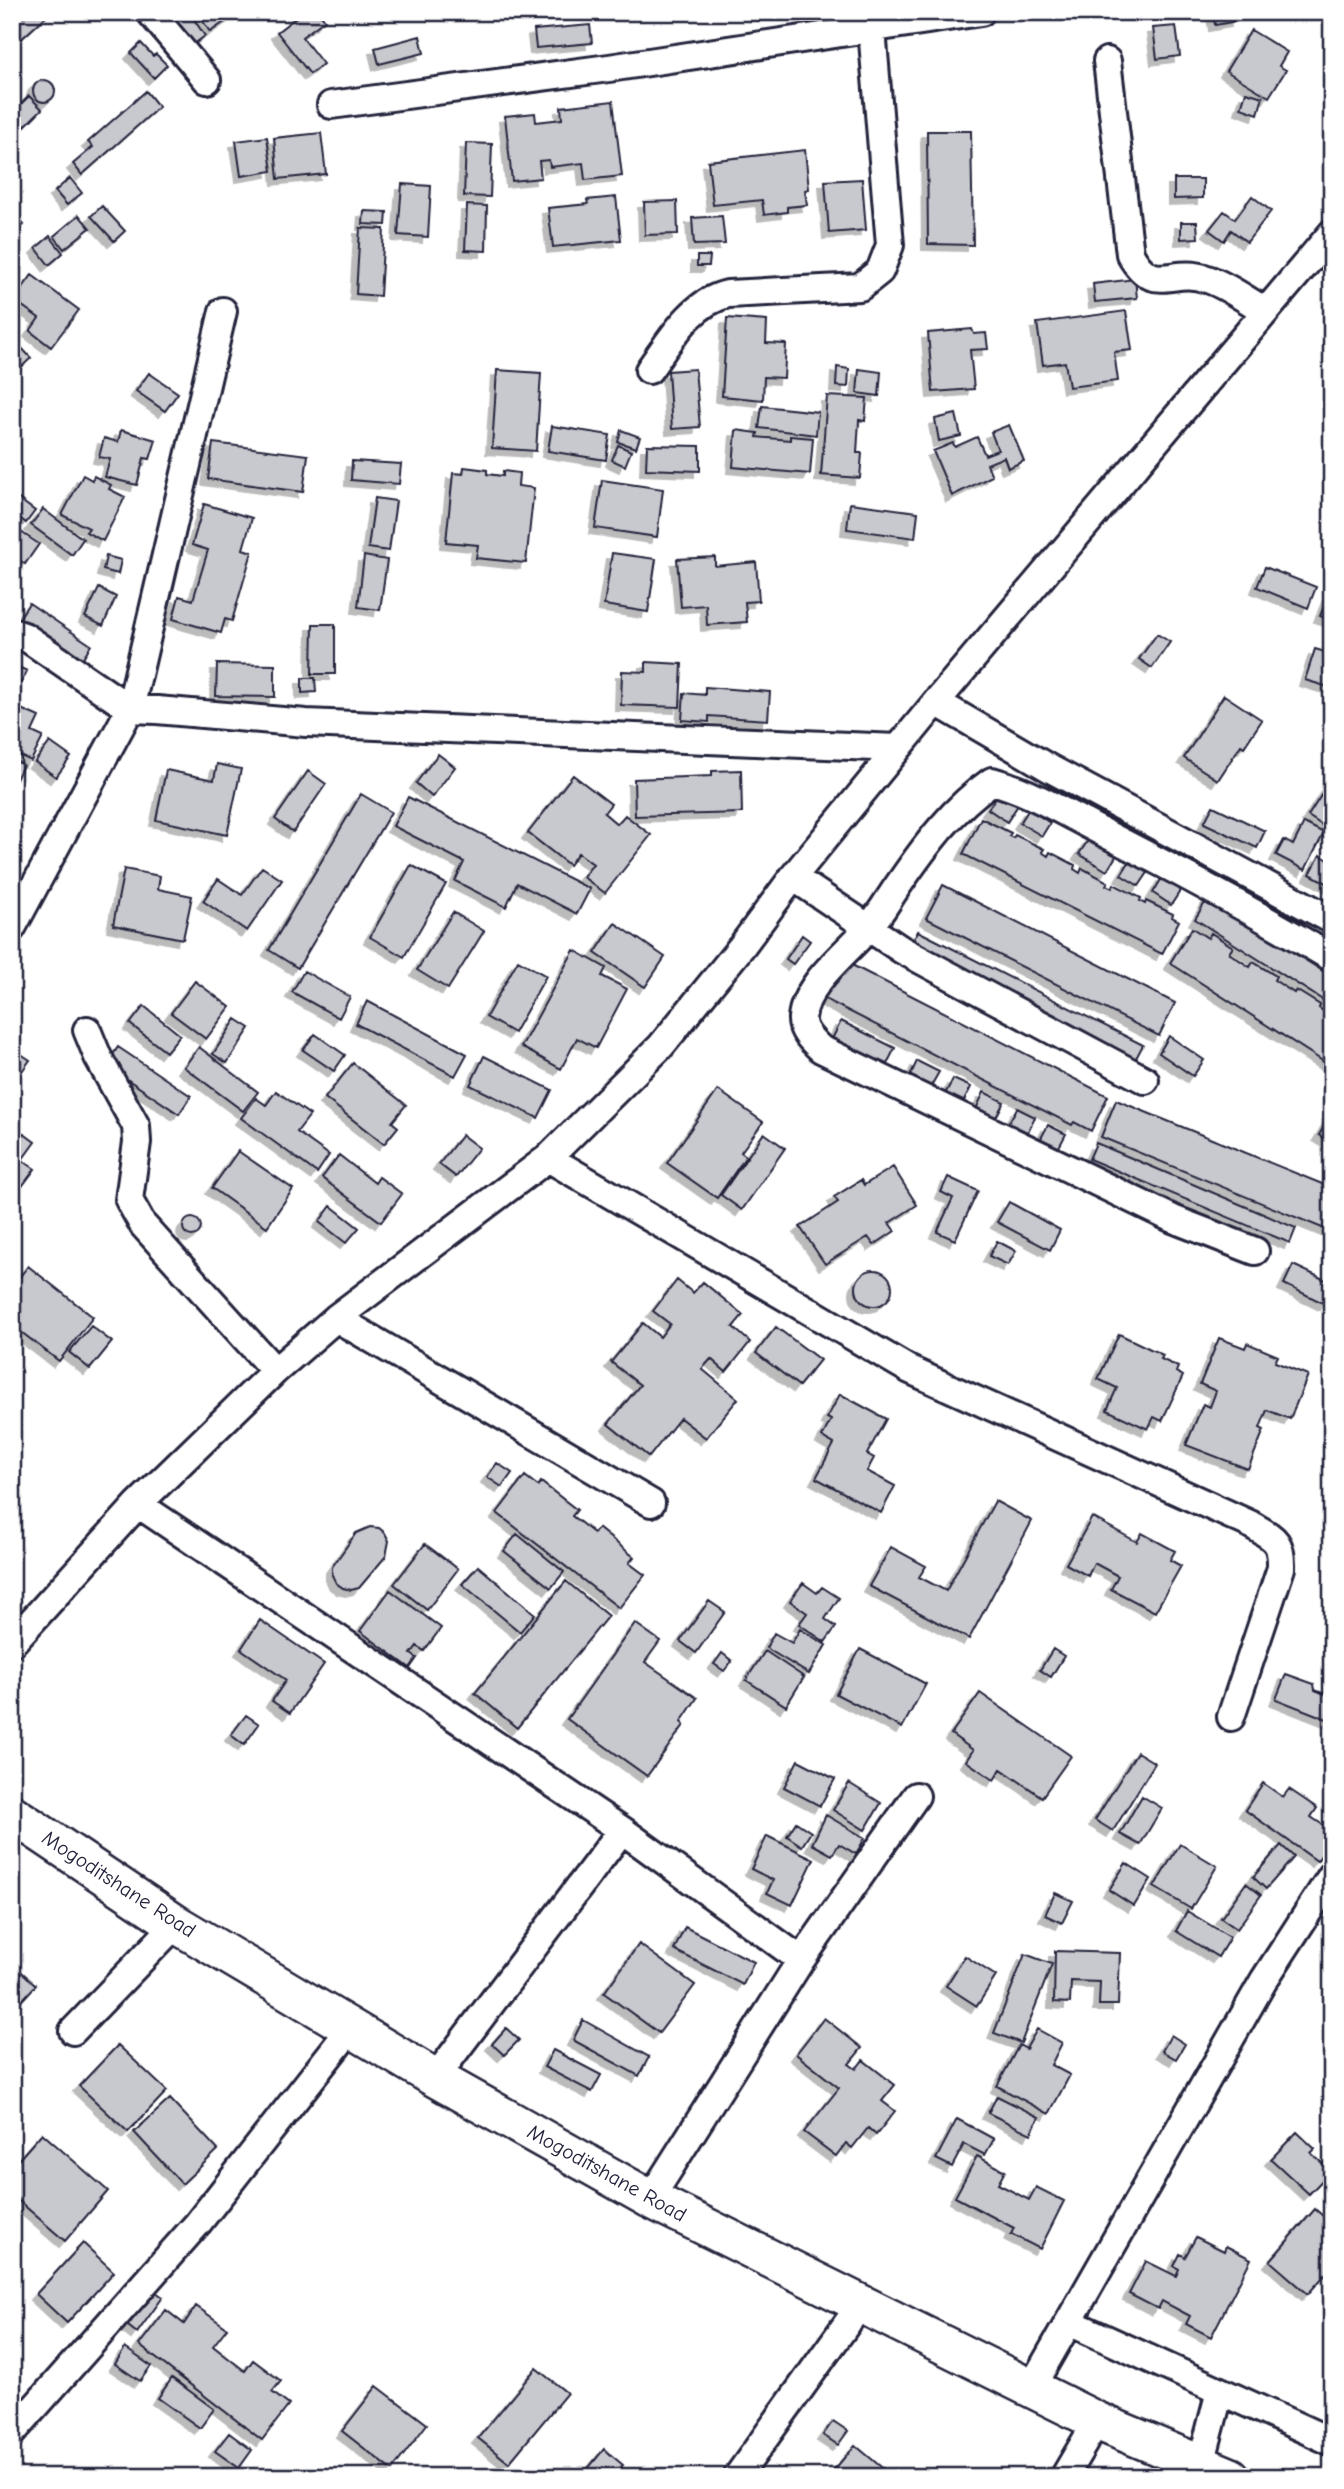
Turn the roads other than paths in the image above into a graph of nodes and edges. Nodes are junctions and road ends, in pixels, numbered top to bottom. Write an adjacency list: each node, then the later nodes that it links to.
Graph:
1 (150, 12): 5 (street)
2 (981, 12): 3 (street)
3 (872, 29): 6 (street); 10 (street)
4 (1107, 61): 9 (street)
5 (207, 79)
6 (331, 105)
7 (1332, 233): 9 (street)
8 (223, 311): 13 (street)
9 (1266, 312): 12 (street)
10 (649, 370)
11 (12, 632): 13 (street)
12 (936, 702): 14 (street); 16 (street)
13 (130, 709): 14 (street); 17 (street)
14 (898, 748): 15 (street)
15 (793, 877): 18 (street); 22 (street)
16 (1332, 920)
17 (12, 928)
18 (868, 928): 19 (street); 21 (street); 23 (street)
19 (1332, 958)
20 (87, 1030): 25 (street)
21 (1145, 1080)
22 (548, 1158): 24 (street); 29 (street)
23 (1255, 1251)
24 (336, 1318): 25 (street); 26 (street)
25 (275, 1371): 27 (street)
26 (651, 1503)
27 (138, 1504): 28 (street); 32 (street)
28 (12, 1643)
29 (1231, 1717)
30 (916, 1797): 35 (street)
31 (12, 1814): 34 (main road, Mogoditshane Road)
32 (622, 1830): 35 (street); 38 (street)
33 (1332, 1875): 41 (street)
34 (176, 1924): 36 (main road, Mogoditshane Road); 37 (street)
35 (802, 1960): 39 (street)
36 (351, 2028): 38 (main road, Mogoditshane Road); 45 (street)
37 (73, 2031)
38 (435, 2078): 39 (main road, Mogoditshane Road)
39 (650, 2199): 40 (main road, Mogoditshane Road)
40 (861, 2304): 42 (main road, Mogoditshane Road); 48 (street)
41 (1069, 2322): 42 (street); 43 (street)
42 (1031, 2388): 44 (main road, Mogoditshane Road)
43 (1220, 2391): 46 (street); 47 (street)
44 (1097, 2421): 47 (main road, Mogoditshane Road); 49 (street)
45 (12, 2433)
46 (1332, 2442)
47 (1216, 2470)
48 (737, 2477)
49 (1064, 2477)

